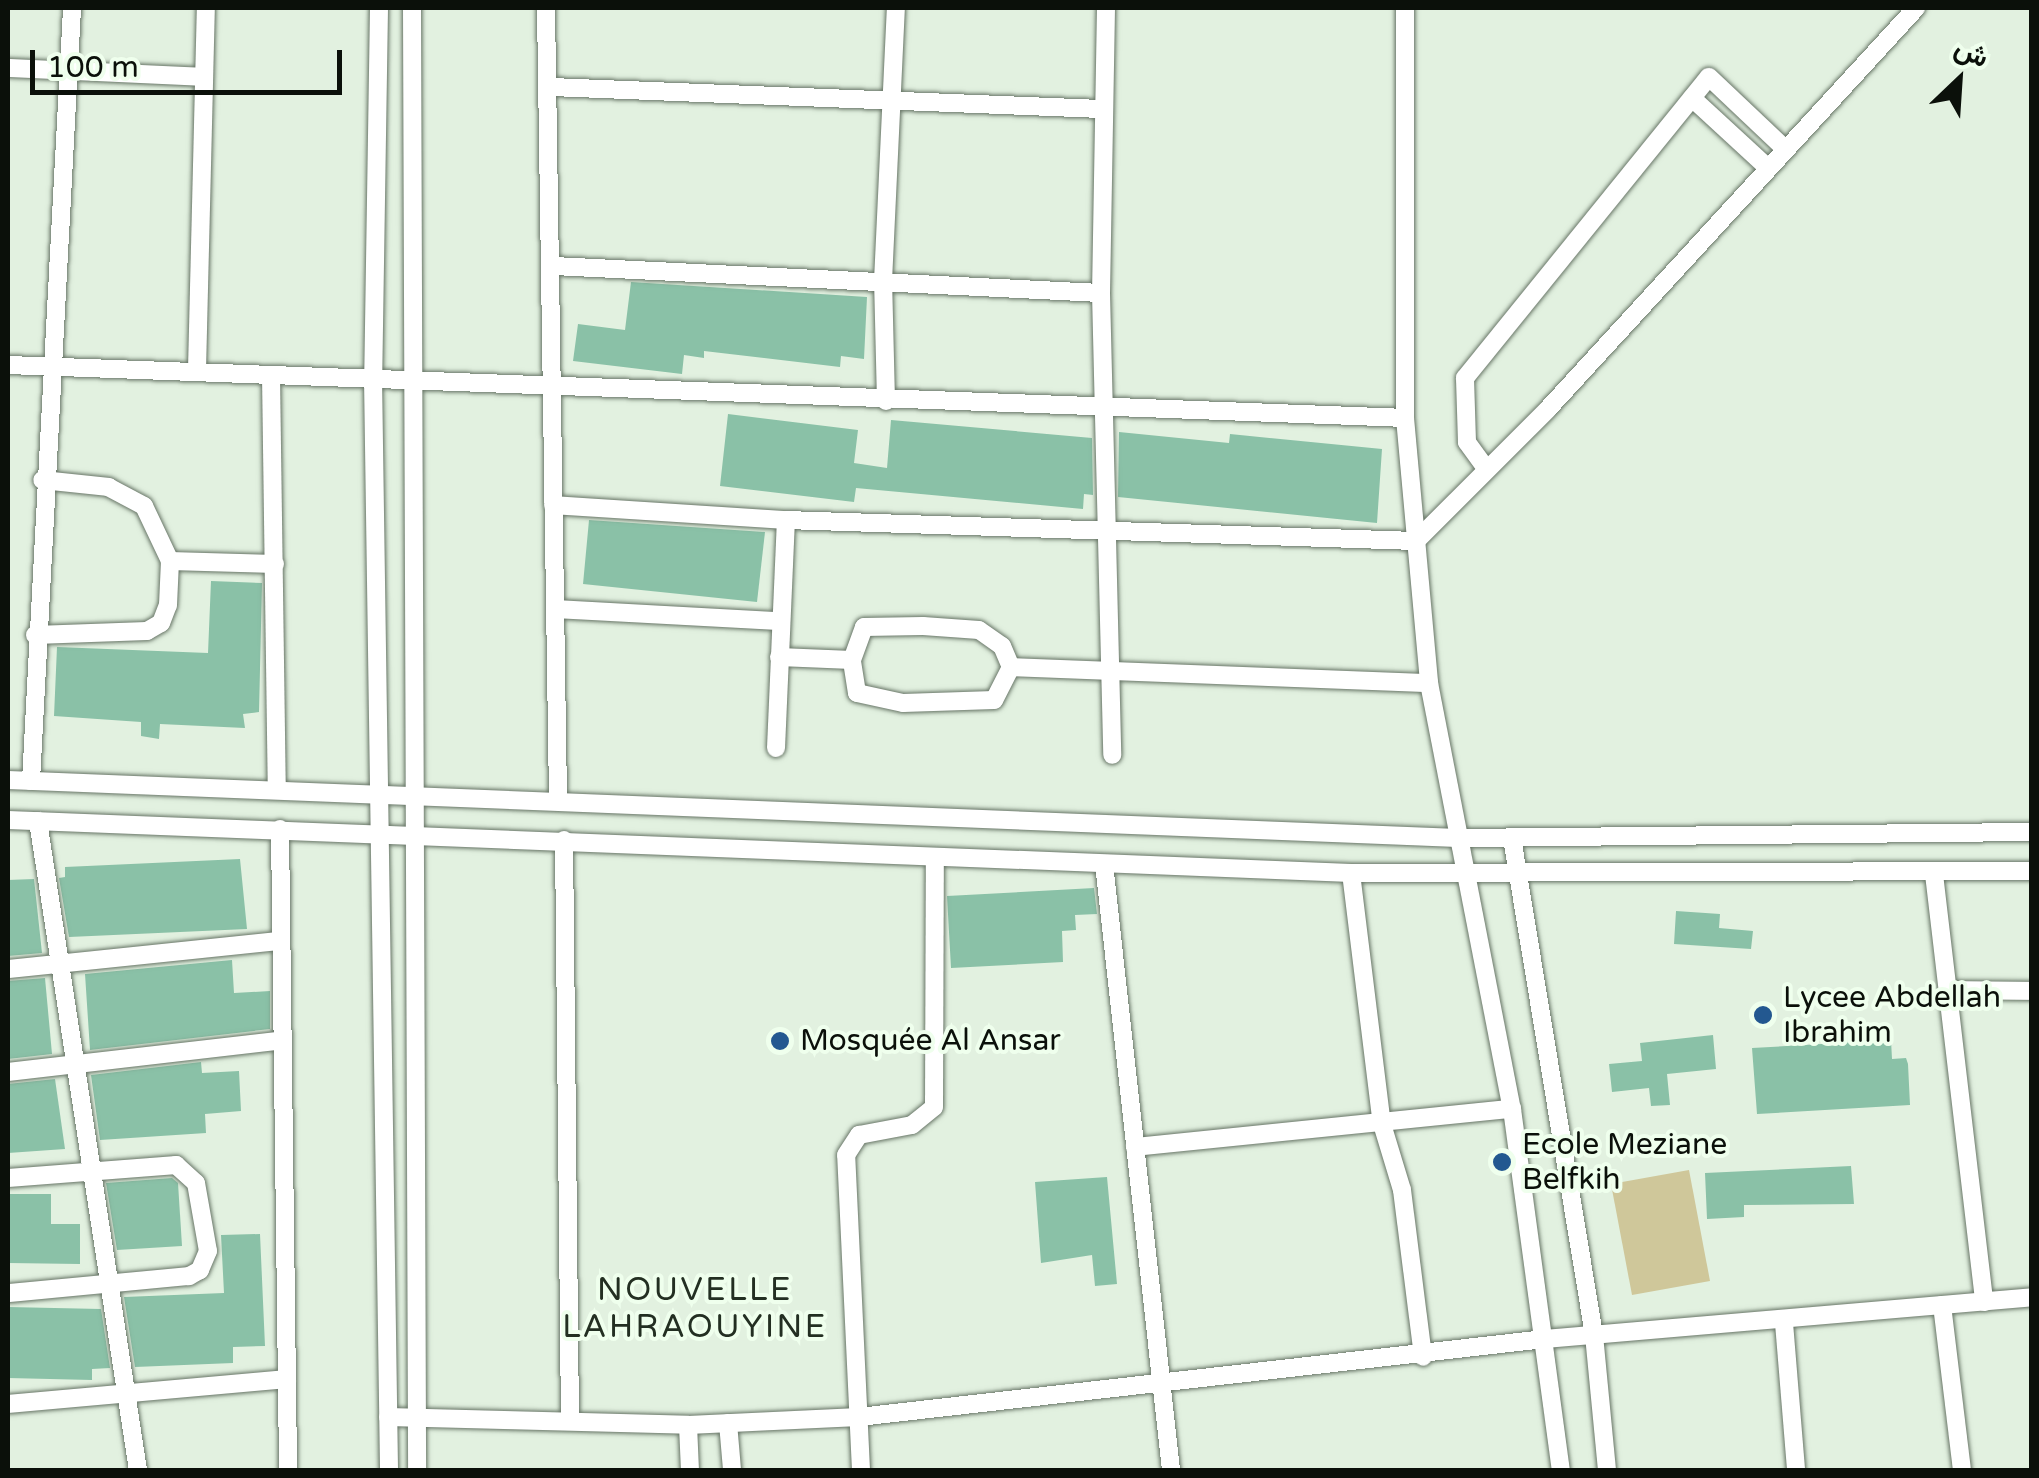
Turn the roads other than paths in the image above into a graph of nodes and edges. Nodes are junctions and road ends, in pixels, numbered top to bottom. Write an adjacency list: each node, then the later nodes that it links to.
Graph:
1 (72, 8): 11 (street)
2 (206, 8): 12 (street)
3 (378, 8): 27 (street)
4 (412, 8): 26 (street)
5 (546, 8): 13 (street)
6 (896, 8): 15 (street)
7 (1106, 8): 16 (street)
8 (1405, 8): 31 (street)
9 (1916, 8): 17 (street)
10 (8, 68): 11 (street)
11 (70, 71): 12 (street); 23 (street)
12 (204, 77): 24 (street)
13 (552, 87): 15 (street); 19 (street)
14 (1692, 98): 17 (street); 18 (street); 32 (street)
15 (892, 100): 16 (street); 20 (street)
16 (1100, 109): 21 (street)
17 (1783, 147): 18 (street)
18 (1766, 166): 32 (street)
19 (554, 266): 20 (street); 28 (street)
20 (883, 281): 21 (street); 29 (street)
21 (1101, 292): 30 (street)
22 (8, 366): 23 (street)
23 (52, 367): 24 (street); 33 (street)
24 (197, 370): 25 (street)
25 (271, 375): 27 (street); 39 (street)
26 (410, 377): 27 (street); 28 (street); 54 (street)
27 (374, 378): 53 (street)
28 (550, 382): 29 (street); 34 (street)
29 (886, 400): 30 (street)
30 (1105, 408): 31 (street); 36 (street)
31 (1405, 418): 37 (street)
32 (1485, 467): 37 (street)
33 (42, 480): 38 (street); 42 (street)
34 (553, 505): 35 (street); 40 (street)
35 (786, 520): 36 (street); 41 (street)
36 (1106, 526): 37 (street); 46 (street)
37 (1416, 541): 47 (street)
38 (170, 560): 39 (street); 42 (street)
39 (275, 564): 52 (street)
40 (556, 609): 41 (street); 55 (street)
41 (779, 622): 43 (street)
42 (35, 635): 51 (street)
43 (779, 657): 44 (street); 48 (street)
44 (852, 660): 45 (street); 45 (street)
45 (1010, 666): 46 (street)
46 (1110, 667): 47 (street); 49 (street)
47 (1429, 683): 62 (street)
48 (776, 748)
49 (1112, 754)
50 (8, 780): 51 (street)
51 (31, 781): 52 (street)
52 (276, 788): 53 (street)
53 (380, 792): 54 (street); 59 (street)
54 (420, 796): 55 (street); 61 (street)
55 (558, 800): 62 (street)
56 (8, 820): 57 (street)
57 (38, 821): 58 (street); 73 (street)
58 (280, 829): 59 (street); 72 (street)
59 (379, 831): 61 (street); 98 (street)
60 (2032, 832): 63 (street)
61 (419, 834): 64 (street); 100 (street)
62 (1458, 838): 63 (street); 69 (street)
63 (1512, 838): 70 (street)
64 (564, 840): 65 (street); 101 (street)
65 (935, 859): 66 (street); 99 (street)
66 (1104, 864): 68 (street); 82 (street)
67 (2032, 871): 71 (street)
68 (1351, 873): 69 (street); 81 (street)
69 (1465, 873): 70 (street); 80 (street)
70 (1521, 873): 71 (street); 91 (street)
71 (1934, 874): 75 (street)
72 (277, 941): 73 (street); 77 (street)
73 (61, 962): 74 (street); 78 (street)
74 (8, 968)
75 (1951, 990): 76 (street); 88 (street)
76 (2032, 991)
77 (278, 1041): 78 (street); 94 (street)
78 (74, 1063): 79 (street); 83 (street)
79 (8, 1072)
80 (1512, 1109): 81 (street); 92 (street)
81 (1382, 1124): 82 (street); 93 (street)
82 (1135, 1147): 95 (street)
83 (88, 1170): 84 (street); 85 (street); 85 (street)
84 (8, 1178)
85 (107, 1284): 86 (street); 96 (street)
86 (8, 1293)
87 (2032, 1297): 88 (street)
88 (1984, 1302): 89 (street)
89 (1942, 1305): 90 (street); 115 (street)
90 (1784, 1323): 91 (street); 114 (street)
91 (1594, 1335): 92 (street); 113 (street)
92 (1545, 1339): 93 (street); 112 (street)
93 (1424, 1356): 95 (street)
94 (286, 1379): 96 (street); 105 (street)
95 (1158, 1386): 99 (street); 111 (street)
96 (122, 1392): 97 (street); 104 (street)
97 (8, 1404)
98 (388, 1417): 100 (street); 106 (street)
99 (859, 1417): 102 (street); 110 (street)
100 (420, 1418): 101 (street); 107 (street)
101 (570, 1421): 103 (street)
102 (728, 1424): 103 (street); 109 (street)
103 (688, 1426): 108 (street)
104 (138, 1470)
105 (288, 1470)
106 (389, 1470)
107 (418, 1470)
108 (690, 1470)
109 (732, 1470)
110 (861, 1470)
111 (1171, 1470)
112 (1561, 1470)
113 (1607, 1470)
114 (1796, 1470)
115 (1962, 1470)

